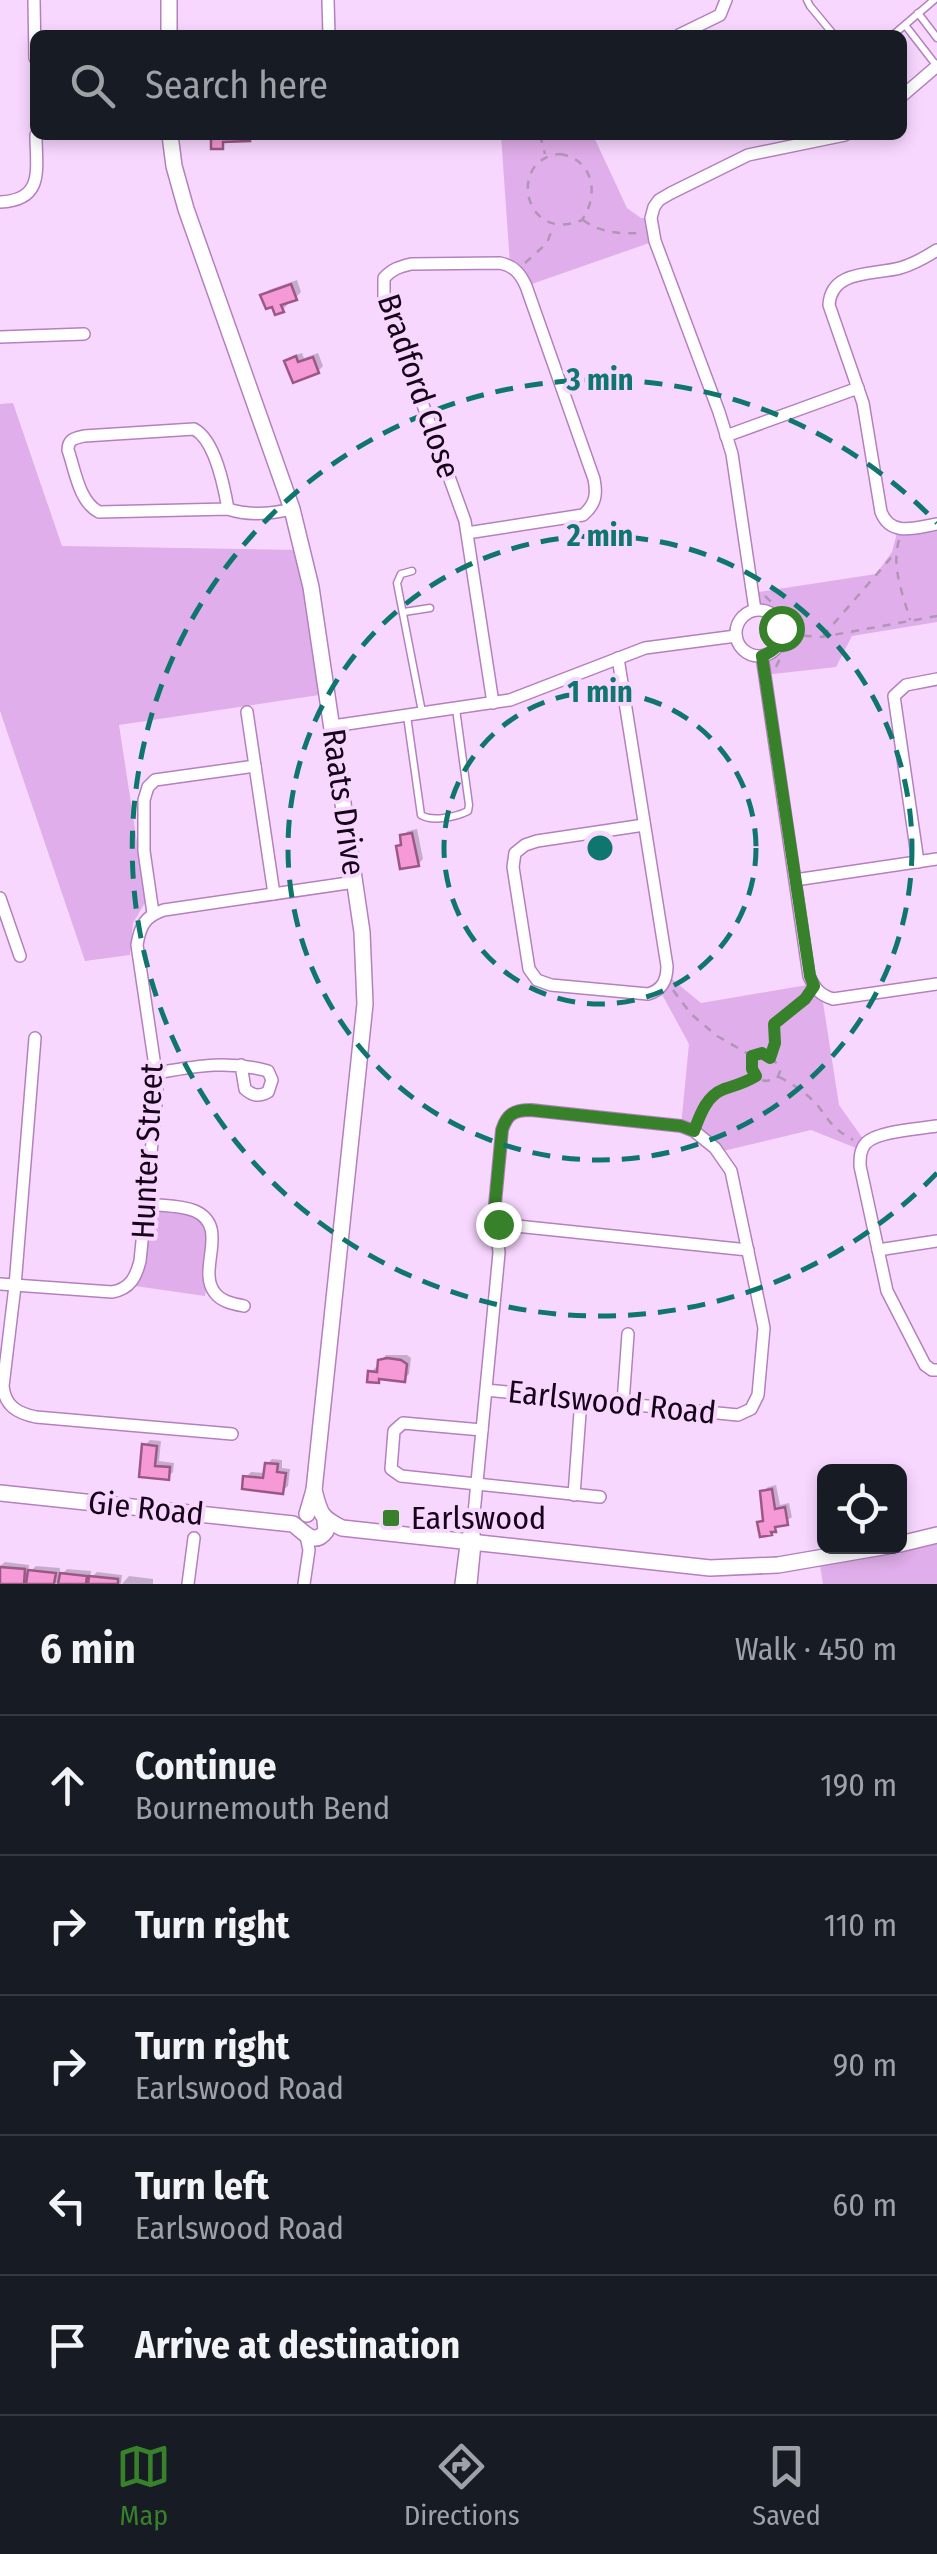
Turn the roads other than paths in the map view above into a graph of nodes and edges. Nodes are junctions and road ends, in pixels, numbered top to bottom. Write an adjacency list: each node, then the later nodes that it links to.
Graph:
1 (34, 0): 9 (street)
2 (169, 0): 10 (street)
3 (328, 0): 11 (street)
4 (726, 0): 12 (street)
5 (808, 0): 13 (lane)
6 (934, 0): 7 (lane)
7 (918, 13): 8 (lane); 15 (lane)
8 (905, 25): 14 (lane); 16 (lane)
9 (35, 30)
10 (169, 30)
11 (328, 30)
12 (689, 30)
13 (830, 30)
14 (899, 30)
15 (937, 38)
16 (937, 66): 17 (street)
17 (907, 92)
18 (36, 140): 21 (street)
19 (171, 140): 28 (street, Raats Drive)
20 (820, 140): 26 (street)
21 (0, 202)
22 (937, 250): 25 (street)
23 (84, 334): 24 (street)
24 (0, 336)
25 (858, 388): 26 (street); 29 (street)
26 (726, 436): 33 (street)
27 (228, 509): 27 (street); 28 (street)
28 (292, 509): 44 (street, Raats Drive)
29 (937, 524)
30 (467, 533): 30 (street, Bradford Close); 39 (street, Bradford Close)
31 (412, 571): 34 (lane)
32 (430, 608): 34 (lane)
33 (755, 610): 35 (street); 36 (street)
34 (404, 612): 42 (lane)
35 (736, 636): 36 (street); 37 (street)
36 (762, 656): 49 (street)
37 (618, 658): 39 (street); 46 (street)
38 (937, 679): 48 (street)
39 (493, 703): 40 (street)
40 (456, 709): 42 (street); 43 (lane)
41 (247, 712): 45 (street)
42 (422, 714): 43 (street)
43 (407, 716): 44 (street)
44 (333, 726): 50 (street, Raats Drive)
45 (255, 766): 51 (street); 53 (street)
46 (644, 825): 46 (street)
47 (937, 859): 48 (street)
48 (918, 862): 49 (street)
49 (795, 880): 55 (street)
50 (356, 882): 51 (street); 79 (street, Raats Drive)
51 (274, 894): 53 (street)
52 (0, 898): 54 (street)
53 (153, 914): 58 (street, Hunter Street)
54 (20, 956)
55 (937, 984)
56 (35, 1038): 66 (street)
57 (241, 1065): 58 (street)
58 (156, 1072): 60 (street, Hunter Street)
59 (937, 1126): 64 (street)
60 (147, 1204): 66 (street, Hunter Street); 67 (street)
61 (498, 1224): 63 (street); 63 (street, Earlswood Road); 70 (street, Earlswood Road)
62 (937, 1241): 64 (street)
63 (748, 1250): 72 (street, Earlswood Road)
64 (878, 1250): 69 (street)
65 (0, 1284): 66 (street, Hunter Street)
66 (15, 1286): 74 (street)
67 (244, 1306)
68 (628, 1334): 72 (street)
69 (937, 1370)
70 (486, 1390): 71 (street, Earlswood Road); 73 (street, Earlswood Road)
71 (582, 1400): 72 (street, Earlswood Road); 77 (street)
72 (622, 1404)
73 (482, 1430): 75 (street, Earlswood Road); 75 (street)
74 (232, 1434)
75 (477, 1483): 77 (street); 82 (street, Earlswood Road)
76 (0, 1493): 79 (street, Gie Road)
77 (574, 1494): 78 (street)
78 (600, 1497)
79 (311, 1528): 82 (street, Gie Road); 86 (street)
80 (937, 1535): 83 (street)
81 (194, 1538): 85 (street)
82 (470, 1542): 84 (street, Gie Road); 87 (street); 88 (street)
83 (907, 1542)
84 (842, 1554)
85 (188, 1584)
86 (304, 1584)
87 (462, 1584)
88 (471, 1584)

